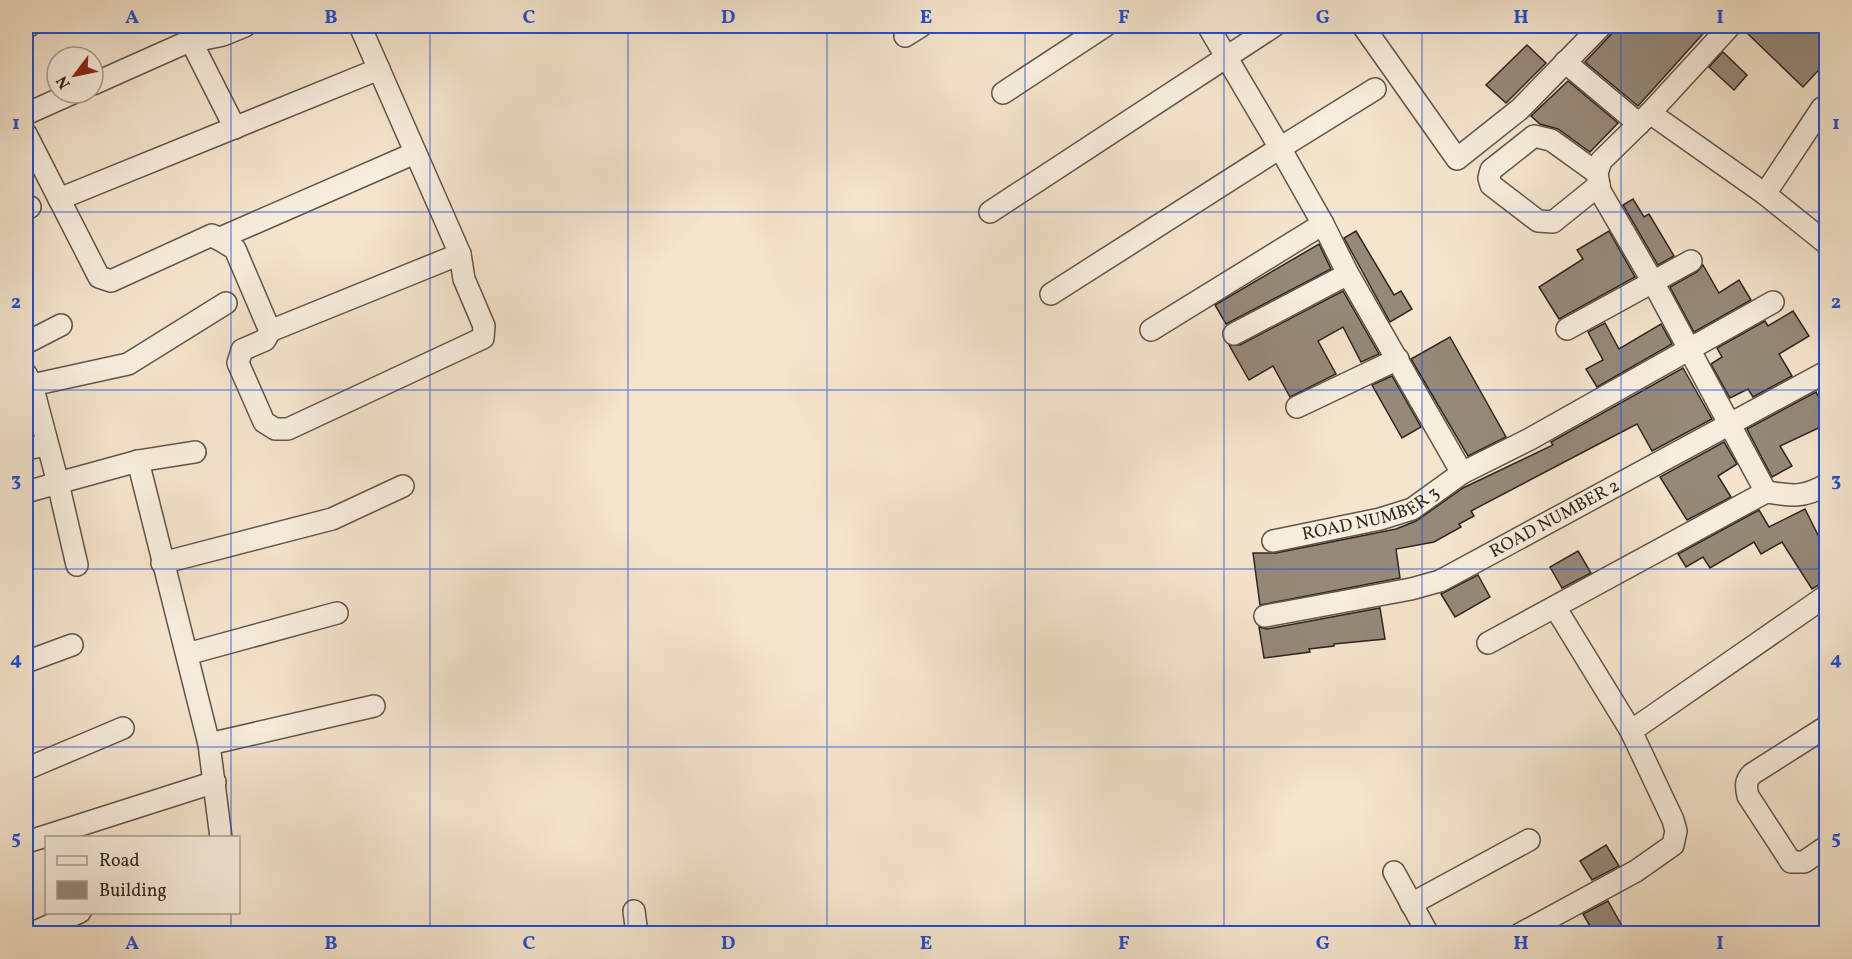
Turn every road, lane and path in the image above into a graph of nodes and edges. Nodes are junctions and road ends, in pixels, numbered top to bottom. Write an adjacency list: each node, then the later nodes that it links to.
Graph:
1 (245, 26): 9 (street)
2 (360, 26): 12 (street)
3 (1105, 26): 15 (street)
4 (1208, 26): 10 (street)
5 (1274, 26): 10 (street)
6 (1363, 26): 11 (street)
7 (1601, 26): 11 (street)
8 (1730, 26): 19 (street)
9 (191, 41): 13 (street); 20 (street)
10 (1227, 57): 22 (street); 27 (street)
11 (1565, 62): 19 (street)
12 (379, 69): 20 (street); 23 (street)
13 (105, 79)
14 (1375, 89): 22 (street)
15 (1003, 93)
16 (46, 105): 18 (street)
17 (1825, 107): 25 (street)
18 (26, 114)
19 (1645, 119): 24 (street); 25 (street)
20 (235, 128): 26 (street)
21 (26, 134): 26 (street)
22 (1280, 148): 28 (street); 35 (street)
23 (415, 153): 29 (street); 31 (street)
24 (1598, 179): 24 (street); 34 (street)
25 (1765, 194): 30 (street)
26 (59, 199): 29 (street)
27 (990, 212)
28 (1323, 224): 33 (street); 40 (street)
29 (218, 239): 41 (street)
30 (1827, 243)
31 (459, 254): 41 (street); 41 (street)
32 (1690, 261): 34 (street)
33 (1348, 274): 42 (street); 45 (street)
34 (1653, 282): 39 (street); 44 (street)
35 (1051, 294)
36 (1773, 302): 44 (street, ROAD NUMBER 3)
37 (226, 303): 47 (street)
38 (61, 325): 43 (street)
39 (1567, 329)
40 (1151, 330)
41 (270, 331)
42 (1234, 334)
43 (26, 343)
44 (1690, 350): 49 (street); 54 (street, ROAD NUMBER 3)
45 (1398, 359): 48 (street); 54 (street)
46 (1827, 372): 49 (street, ROAD NUMBER 2)
47 (29, 379): 50 (street)
48 (1297, 407)
49 (1730, 424): 59 (street); 66 (street, ROAD NUMBER 2)
50 (47, 445): 51 (street); 55 (street)
51 (26, 449)
52 (195, 452): 53 (street)
53 (138, 461): 55 (street); 61 (street)
54 (1462, 473): 60 (street, ROAD NUMBER 3)
55 (58, 483): 58 (street); 62 (street)
56 (1827, 485): 59 (street)
57 (403, 486): 61 (street)
58 (26, 492)
59 (1766, 492): 64 (street)
60 (1273, 541)
61 (162, 563): 69 (street)
62 (77, 565)
63 (1827, 596): 74 (street)
64 (1555, 607): 67 (street); 74 (street)
65 (337, 613): 69 (street)
66 (1265, 616)
67 (1488, 644)
68 (72, 645): 70 (street)
69 (186, 654): 75 (street)
70 (26, 662)
71 (374, 706): 75 (street)
72 (1827, 727): 83 (street)
73 (123, 728): 76 (street)
74 (1630, 731): 91 (street)
75 (209, 744): 77 (street)
76 (26, 769)
77 (215, 782): 79 (street); 80 (street)
78 (45, 836): 82 (street)
79 (46, 836)
80 (222, 836)
81 (1529, 840): 85 (street)
82 (27, 842)
83 (1827, 847)
84 (1394, 872): 85 (street)
85 (1411, 904): 90 (street)
86 (634, 911): 89 (street)
87 (75, 914): 88 (street)
88 (30, 933)
89 (637, 933)
90 (1428, 933)
91 (1520, 933)

